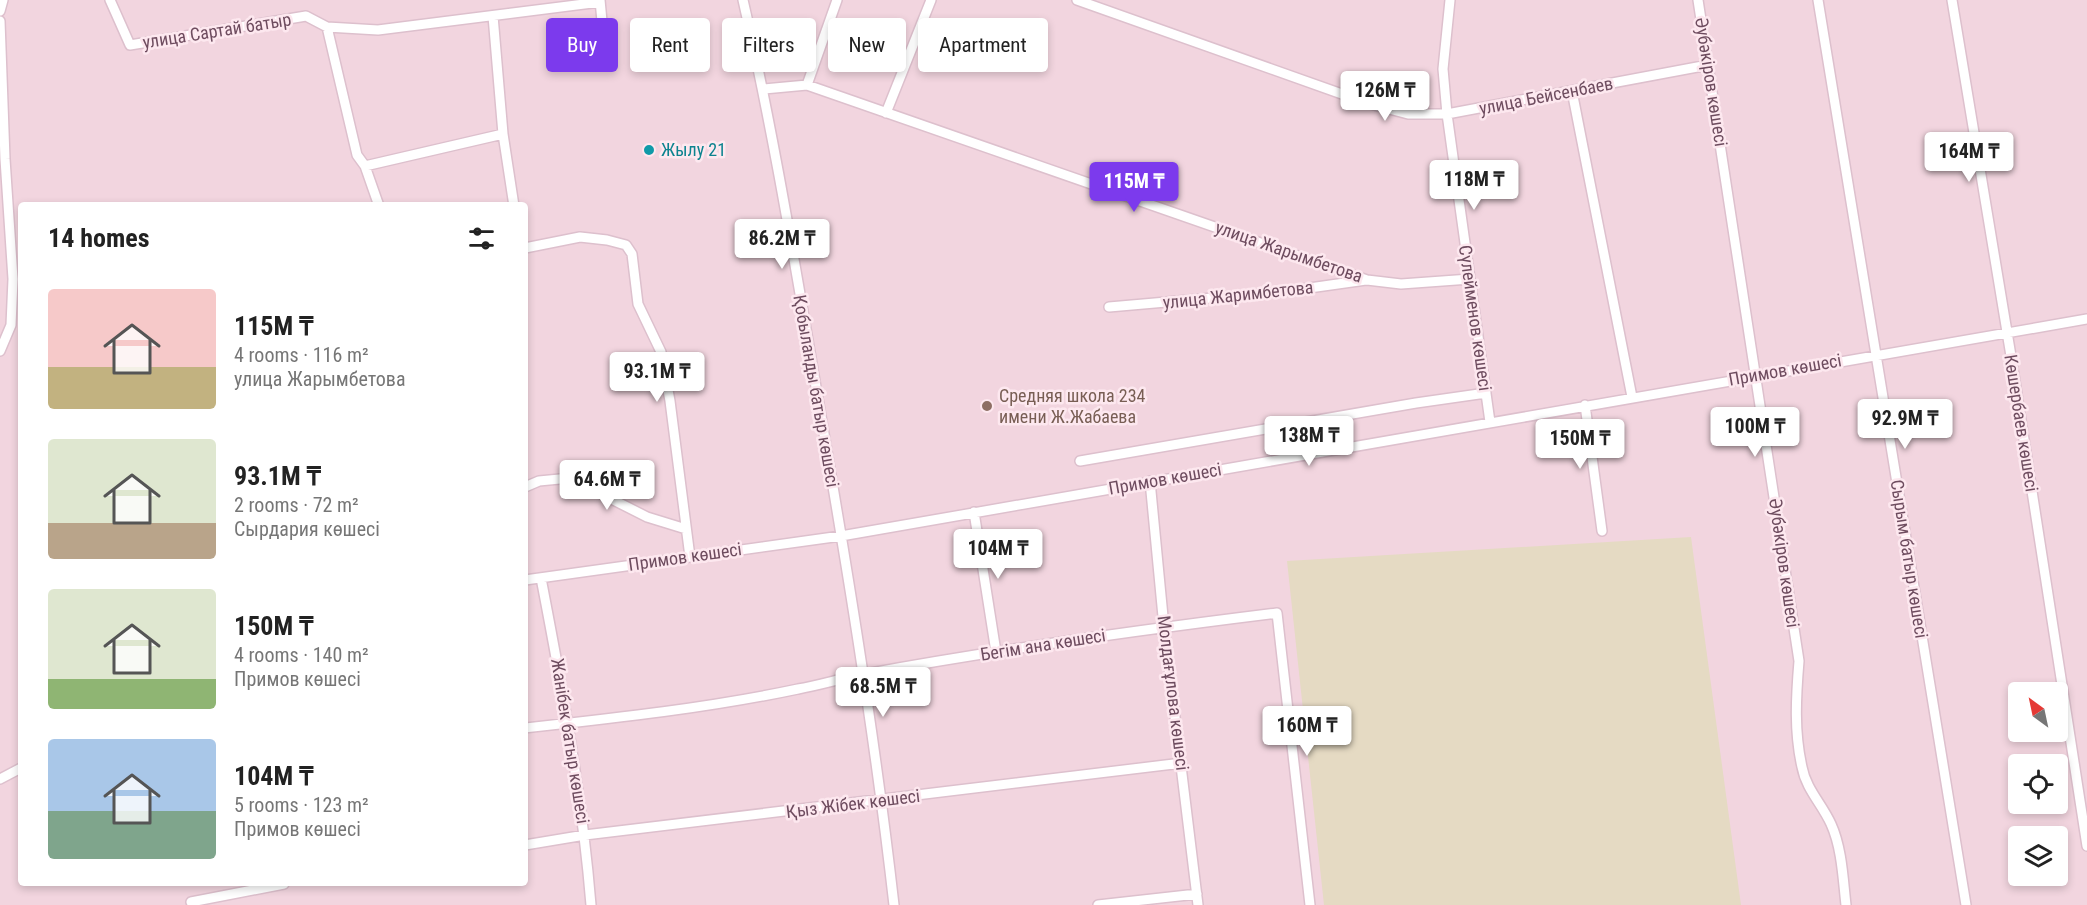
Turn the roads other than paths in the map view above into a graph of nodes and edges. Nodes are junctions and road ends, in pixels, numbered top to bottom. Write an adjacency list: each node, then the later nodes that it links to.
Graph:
1 (3, 0): 12 (street)
2 (110, 0): 16 (street, улица Сартай батыр)
3 (743, 0): 19 (street, Қобыланды батыр көшесі)
4 (837, 0): 18 (street)
5 (931, 0): 21 (street)
6 (1077, 0): 22 (street, улица Бейсенбаев)
7 (1450, 0): 22 (street, Сүлейменов көшесі)
8 (1698, 0): 17 (street, Әубәкіров көшесі)
9 (1818, 0): 34 (street, Сырым батыр көшесі)
10 (1952, 0): 32 (street, Көшербаев көшесі)
11 (600, 1): 13 (street, улица Сартай батыр); 14 (street)
12 (0, 11)
13 (493, 16): 16 (street, улица Сартай батыр); 23 (street)
14 (602, 18)
15 (0, 21): 33 (street)
16 (327, 27): 24 (street)
17 (1708, 65): 20 (street, улица Бейсенбаев); 35 (street, Әубәкіров көшесі)
18 (807, 85): 19 (street); 21 (street, улица Жарымбетова)
19 (764, 89): 46 (street, Қобыланды батыр көшесі)
20 (1572, 91): 22 (street, улица Бейсенбаев); 37 (street)
21 (885, 113): 29 (street, улица Жарымбетова)
22 (1447, 114): 28 (street, Сүлейменов көшесі)
23 (503, 134): 24 (street); 26 (street)
24 (365, 166): 25 (street)
25 (378, 202)
26 (513, 202)
27 (528, 247): 44 (street)
28 (1470, 279): 29 (street, улица Жарымбетова); 36 (street, Сүлейменов көшесі)
29 (1367, 280): 30 (street, улица Жаримбетова)
30 (1108, 307)
31 (2087, 319): 32 (street, Примов көшесі)
32 (2007, 332): 34 (street, Примов көшесі); 61 (street, Көшербаев көшесі)
33 (0, 351)
34 (1875, 355): 35 (street, Примов көшесі); 71 (street, Сырым батыр көшесі)
35 (1756, 375): 37 (street, Примов көшесі); 70 (street, Әубәкіров көшесі)
36 (1486, 393): 39 (street, Сүлейменов көшесі); 40 (street)
37 (1632, 397): 38 (street, Примов көшесі)
38 (1585, 405): 39 (street, Примов көшесі); 45 (street)
39 (1490, 422): 41 (street, Примов көшесі)
40 (1080, 461)
41 (1150, 481): 43 (street, Примов көшесі); 50 (street, Молдағұлова көшесі)
42 (528, 486): 44 (street)
43 (974, 512): 46 (street, Примов көшесі); 51 (street)
44 (686, 529): 47 (street)
45 (1602, 531)
46 (841, 536): 47 (street, Примов көшесі); 52 (street, Қобыланды батыр көшесі)
47 (690, 557): 48 (street, Примов көшесі)
48 (541, 578): 49 (street, Примов көшесі); 53 (street, Жанібек батыр көшесі)
49 (528, 580)
50 (1164, 627): 51 (street, Бегім ана көшесі); 55 (street, Молдағұлова көшесі); 69 (street, Бегім ана көшесі)
51 (996, 652): 52 (street, Бегім ана көшесі)
52 (863, 674): 53 (street, Бегім ана көшесі); 58 (street, Қобыланды батыр көшесі)
53 (569, 723): 54 (street, Бегім ана көшесі); 59 (street, Жанібек батыр көшесі)
54 (528, 728)
55 (1182, 763): 58 (street, Қыз Жібек көшесі); 63 (street, Молдағұлова көшесі)
56 (18, 770): 57 (street)
57 (0, 779)
58 (882, 801): 59 (street, Қыз Жібек көшесі); 66 (street, Қобыланды батыр көшесі)
59 (585, 835): 60 (street, Қыз Жібек көшесі); 65 (street, Жанібек батыр көшесі)
60 (528, 844)
61 (2087, 846)
62 (274, 886): 64 (street)
63 (1197, 894): 67 (street); 68 (street, Молдағұлова көшесі)
64 (191, 902)
65 (591, 905)
66 (894, 905)
67 (1098, 905)
68 (1198, 905)
69 (1310, 905)
70 (1846, 905)
71 (1966, 905)

